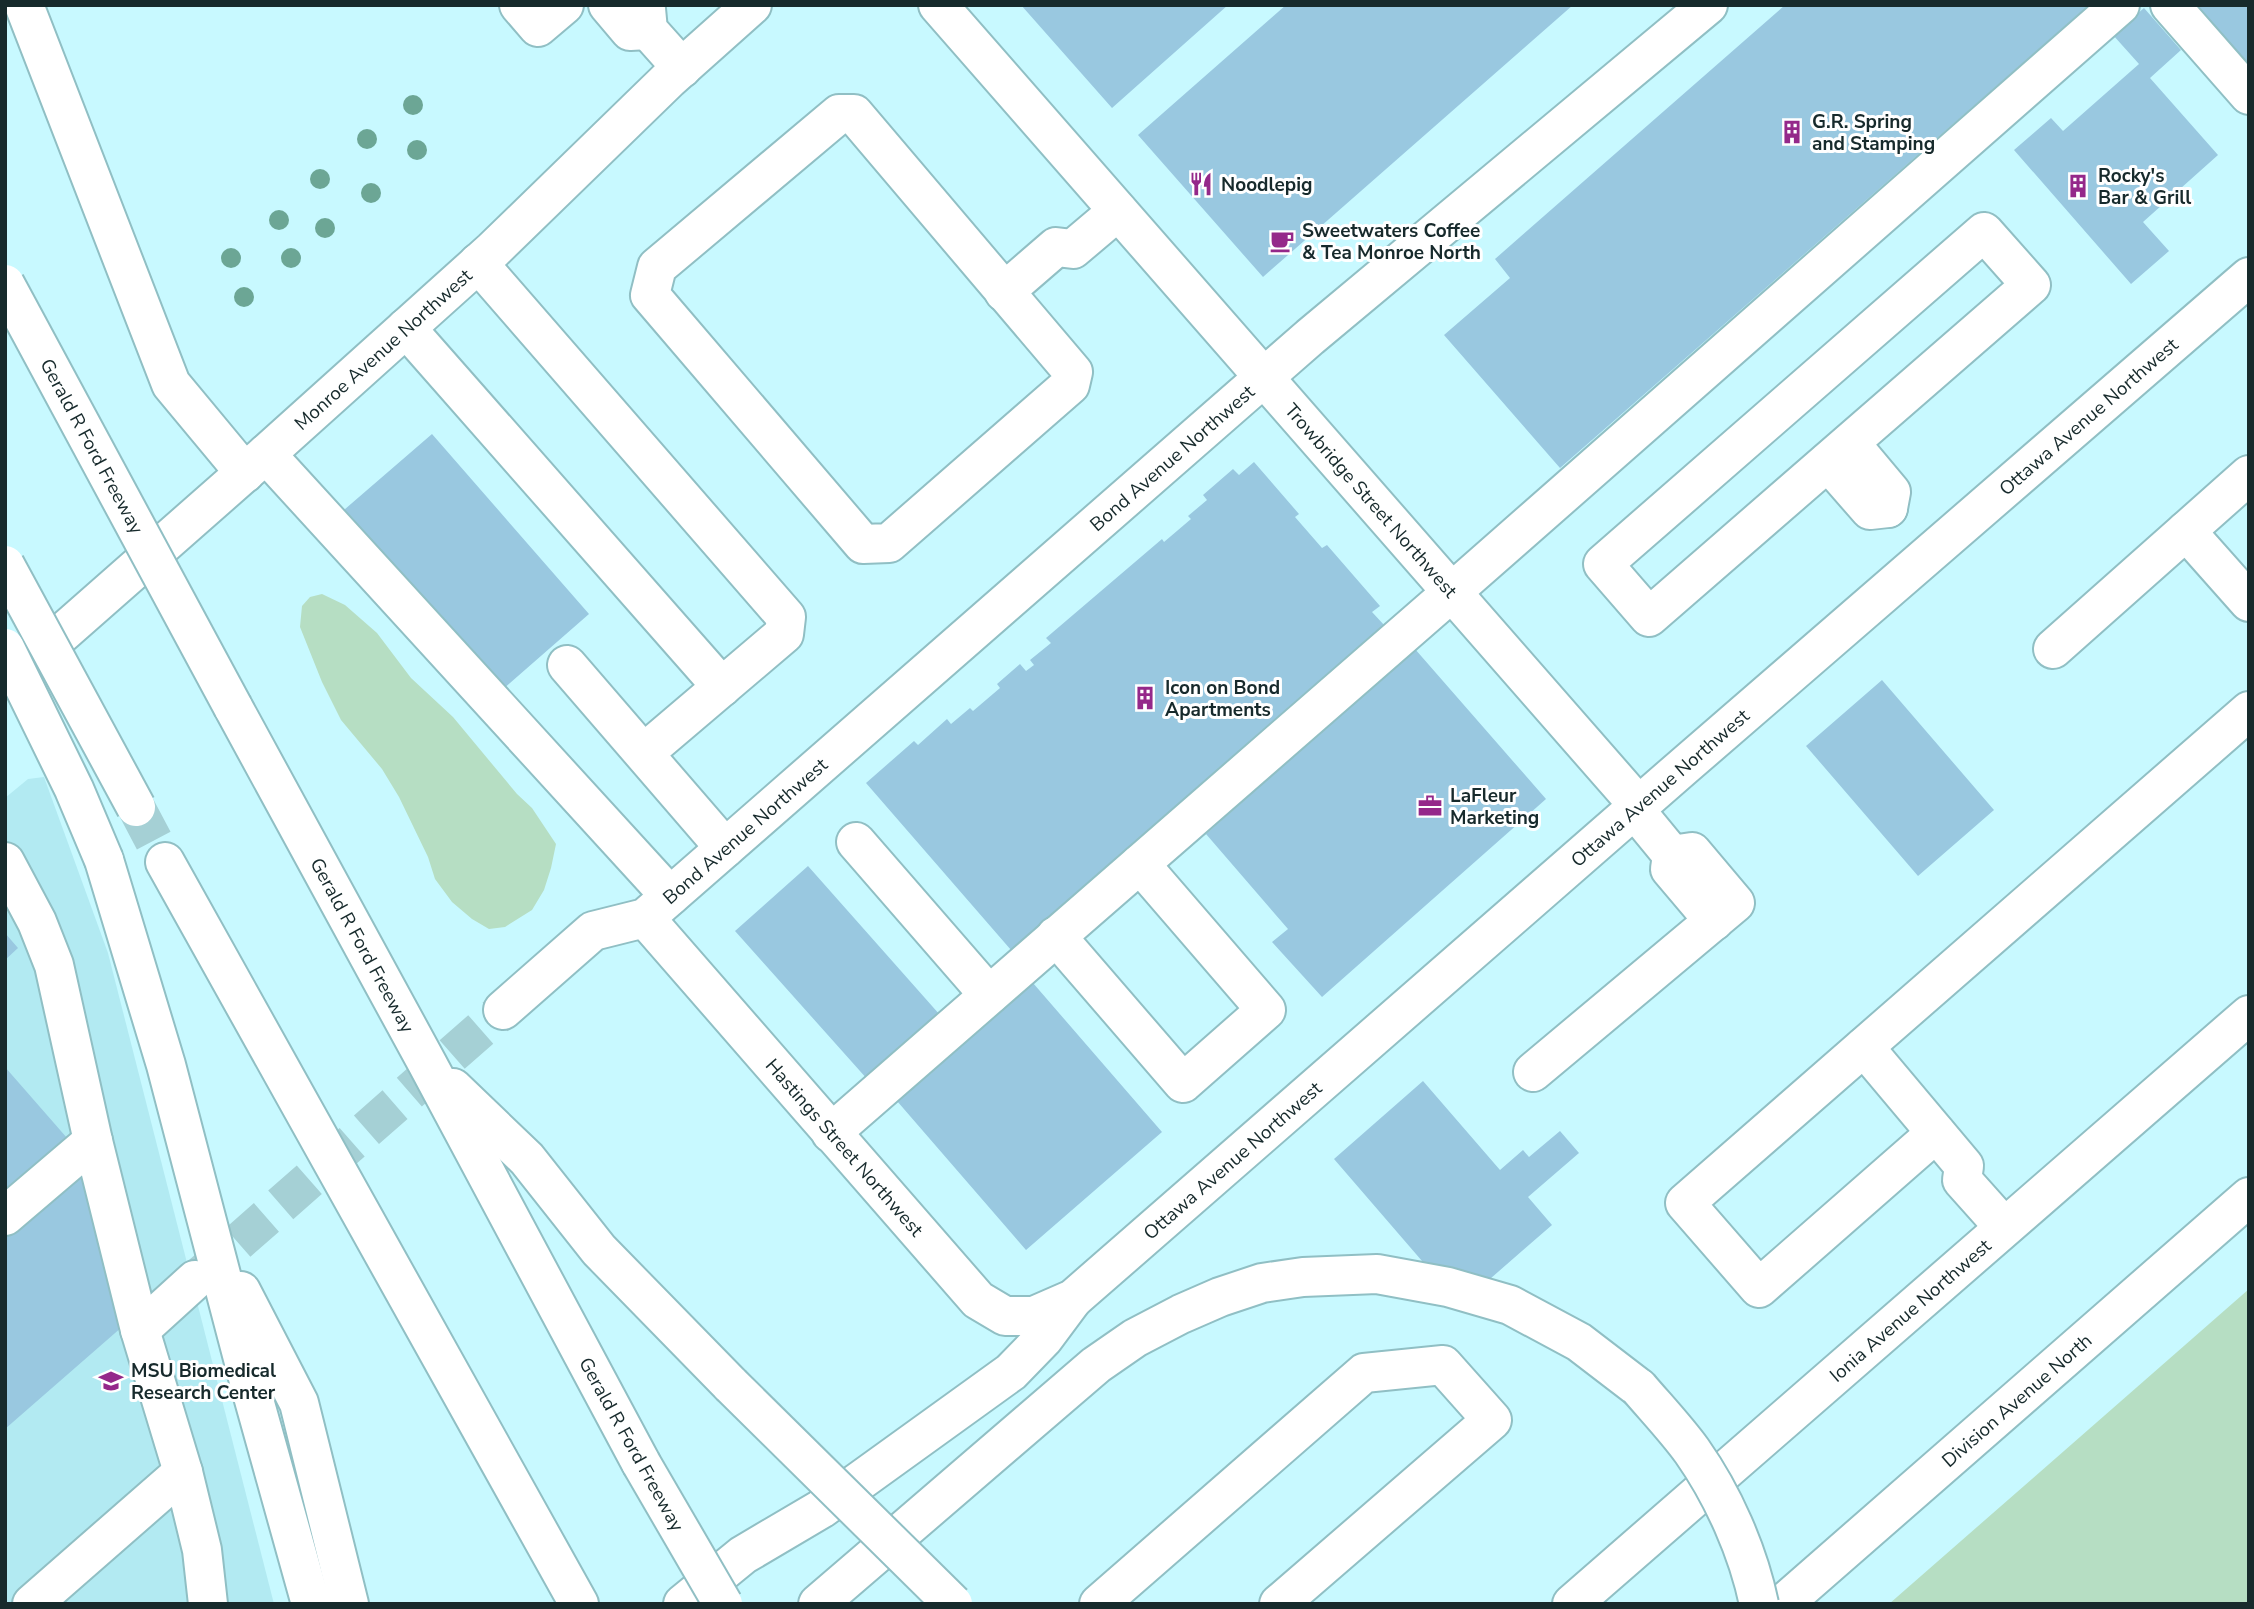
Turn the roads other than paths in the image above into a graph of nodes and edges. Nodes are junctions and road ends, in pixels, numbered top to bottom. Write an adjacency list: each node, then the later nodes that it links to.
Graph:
1 (24, 5): 21 (main road, Hastings Street Northwest)
2 (519, 5): 3 (main road)
3 (564, 5)
4 (608, 5): 10 (main road)
5 (752, 5): 11 (main road, Monroe Avenue Northwest)
6 (938, 5): 13 (main road, Trowbridge Street Northwest)
7 (1708, 5): 19 (main road, Bond Avenue Northwest)
8 (2120, 5): 26 (main road)
9 (2170, 5): 12 (main road)
10 (645, 17): 11 (main road)
11 (682, 68): 14 (main road, Monroe Avenue Northwest)
12 (2249, 95)
13 (1118, 211): 17 (main road); 19 (main road, Trowbridge Street Northwest)
14 (478, 263): 18 (main road, Monroe Avenue Northwest); 32 (main road)
15 (2249, 277): 24 (main road, Ottawa Avenue Northwest)
16 (5, 284): 48 (main road, Gerald R Ford Freeway, bridge)
17 (1013, 302): 17 (main road)
18 (406, 328): 21 (main road, Monroe Avenue Northwest); 32 (main road)
19 (1264, 377): 26 (main road, Trowbridge Street Northwest); 38 (main road, Bond Avenue Northwest)
20 (1839, 452): 20 (main road); 24 (main road)
21 (256, 463): 31 (main road, Monroe Avenue Northwest); 42 (main road, Hastings Street Northwest)
22 (2249, 475): 23 (main road)
23 (2186, 531): 27 (main road); 29 (main road)
24 (1928, 554): 36 (main road, Ottawa Avenue Northwest)
25 (5, 565): 35 (main road, bridge)
26 (1452, 592): 36 (main road, Trowbridge Street Northwest); 41 (main road)
27 (2249, 602)
28 (5, 648): 55 (main road, bridge)
29 (2053, 649)
30 (567, 665): 34 (main road)
31 (5, 683)
32 (722, 687): 34 (main road)
33 (2249, 711): 47 (main road)
34 (644, 753): 38 (main road)
35 (136, 807)
36 (1637, 808): 49 (main road, Trowbridge Street Northwest); 58 (main road, Ottawa Avenue Northwest)
37 (856, 842): 44 (main road)
38 (725, 848): 42 (main road, Bond Avenue Northwest)
39 (5, 862): 51 (main road)
40 (165, 862): 65 (main road)
41 (1140, 864): 43 (main road); 43 (main road)
42 (657, 907): 45 (main road); 50 (main road, Hastings Street Northwest)
43 (1056, 936): 44 (main road)
44 (989, 995): 50 (main road)
45 (503, 1010)
46 (2249, 1014): 56 (main road, Ionia Avenue Northwest)
47 (1864, 1047): 52 (main road); 52 (main road)
48 (427, 1063): 67 (main road, Gerald R Ford Freeway, bridge); 69 (main road, bridge)
49 (1533, 1072)
50 (831, 1133): 58 (main road, Hastings Street Northwest)
51 (93, 1141): 54 (main road); 59 (main road)
52 (1927, 1141): 56 (main road)
53 (2249, 1197): 74 (main road, Division Avenue North)
54 (5, 1216)
55 (208, 1227): 63 (main road); 64 (main road)
56 (2004, 1227): 72 (main road, Ionia Avenue Northwest)
57 (195, 1280): 59 (main road)
58 (1073, 1299): 66 (main road)
59 (140, 1330): 60 (main road)
60 (183, 1472): 61 (main road); 62 (main road)
61 (32, 1604)
62 (208, 1604)
63 (311, 1604)
64 (349, 1604)
65 (579, 1604)
66 (683, 1604)
67 (723, 1604)
68 (818, 1604): 73 (main road, bridge)
69 (953, 1604)
70 (1099, 1604): 71 (main road)
71 (1279, 1604)
72 (1572, 1604)
73 (1759, 1604)
74 (1783, 1604)

